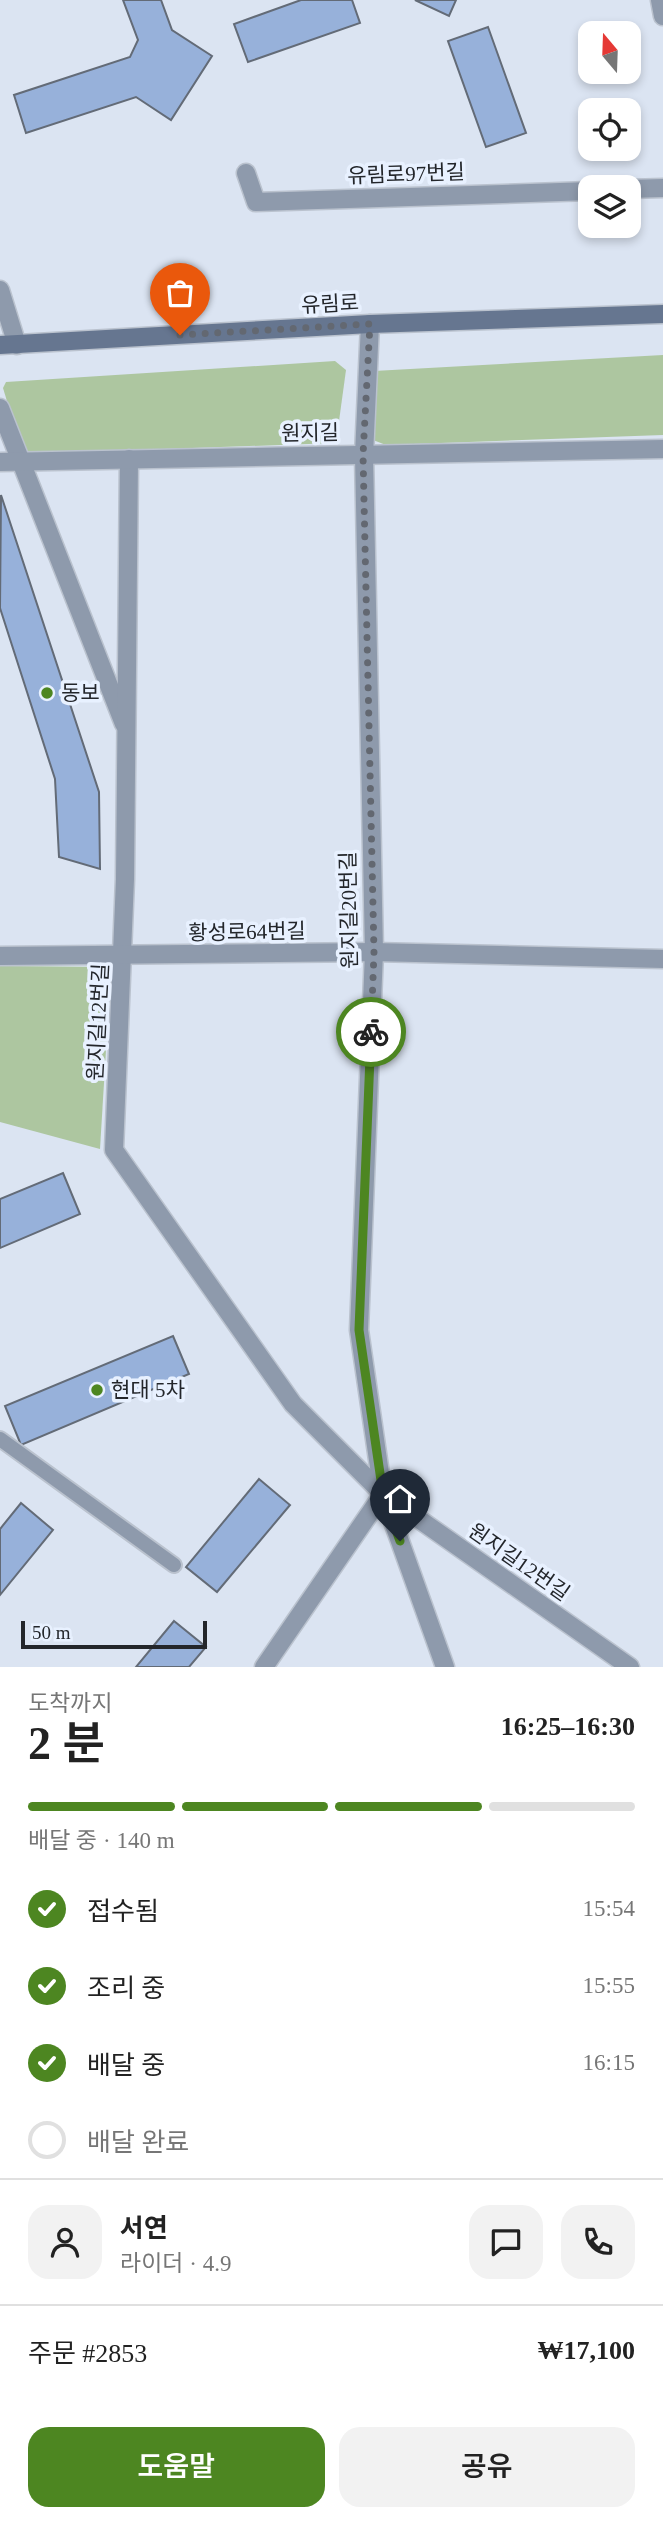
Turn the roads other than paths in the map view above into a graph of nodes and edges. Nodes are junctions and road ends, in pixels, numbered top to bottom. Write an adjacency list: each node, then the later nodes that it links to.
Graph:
1 (660, 0): 2 (street)
2 (663, 16)
3 (246, 173): 6 (street, 유림로97번길)
4 (663, 188): 5 (street)
5 (641, 189)
6 (578, 191)
7 (0, 290): 10 (street)
8 (663, 314): 9 (street, 유림로)
9 (370, 324): 10 (street, 유림로); 13 (street, 원지길20번길)
10 (9, 345)
11 (0, 408): 16 (street)
12 (663, 449): 13 (street, 원지길)
13 (363, 455): 14 (street, 원지길); 18 (street, 원지길20번길)
14 (129, 460): 16 (street, 원지길); 17 (street, 원지길12번길)
15 (0, 462): 16 (street, 원지길)
16 (21, 462): 17 (street)
17 (128, 734): 20 (street, 원지길12번길)
18 (374, 952): 20 (street, 황성로64번길); 21 (street, 황성로64번길); 23 (street, 원지길20번길)
19 (0, 956): 20 (street, 황성로64번길)
20 (123, 956): 23 (street, 원지길12번길)
21 (663, 959)
22 (0, 1440): 24 (lane)
23 (383, 1494): 25 (street); 26 (street, 원지길12번길); 27 (street, 원지길12번길)
24 (174, 1565)
25 (264, 1667)
26 (445, 1667)
27 (630, 1667)

